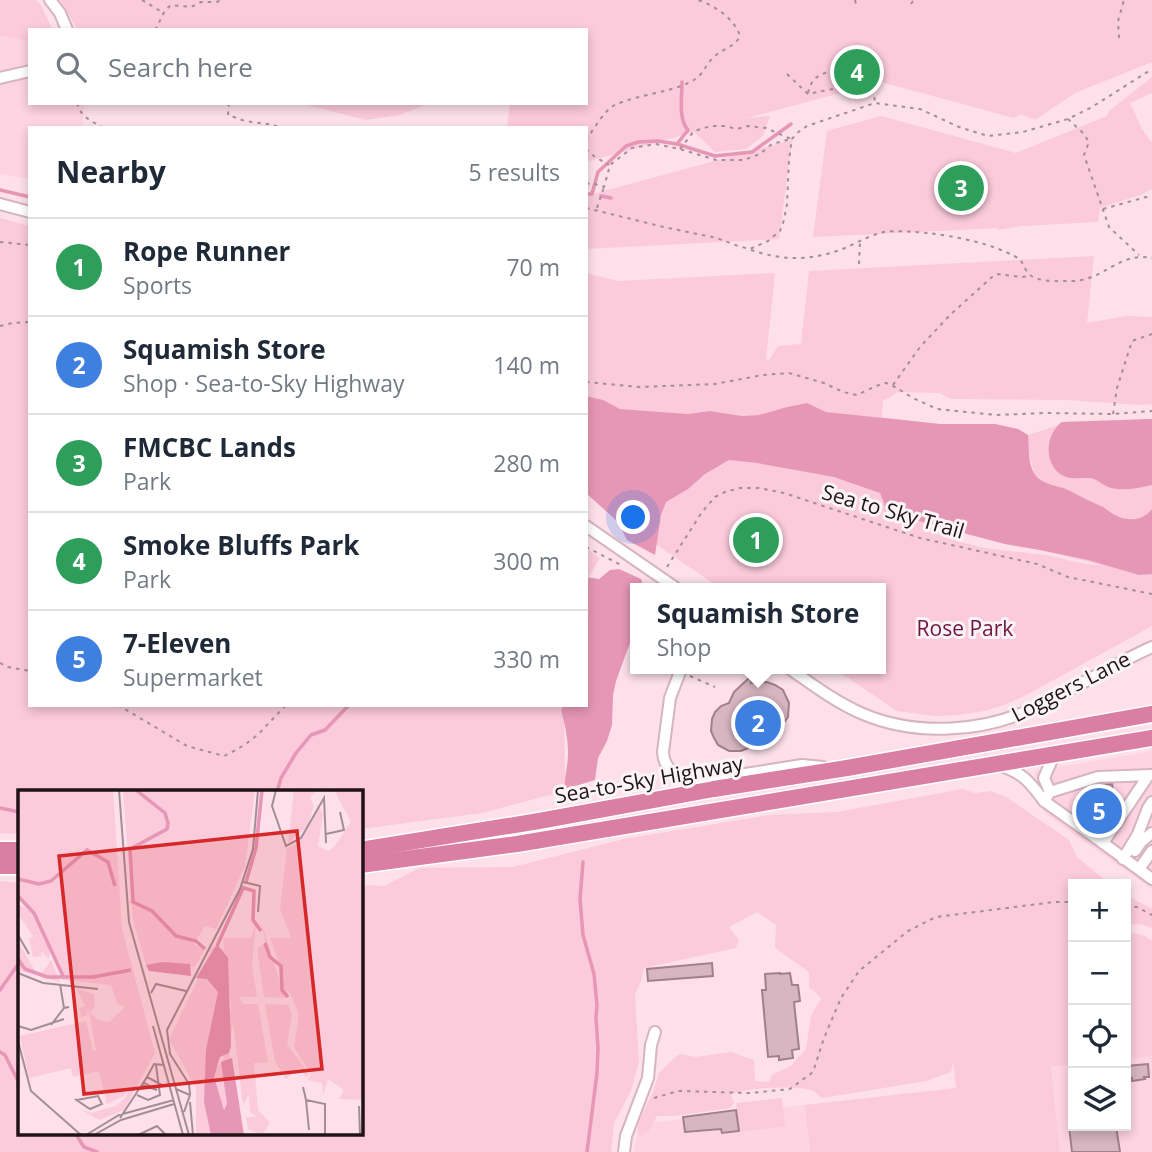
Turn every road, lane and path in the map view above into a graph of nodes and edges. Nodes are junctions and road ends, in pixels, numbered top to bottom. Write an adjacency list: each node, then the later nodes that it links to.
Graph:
1 (50, 0): 9 (street)
2 (142, 0): 8 (path)
3 (223, 0): 8 (path)
4 (698, 0): 24 (path)
5 (914, 0): 7 (path)
6 (1124, 0): 11 (path)
7 (911, 4)
8 (162, 12): 10 (path)
9 (66, 28)
10 (157, 28)
11 (1119, 38)
12 (839, 67): 17 (path)
13 (1152, 69): 21 (path)
14 (28, 71): 16 (street)
15 (787, 74): 17 (path)
16 (0, 78)
17 (808, 94): 18 (path)
18 (875, 103): 21 (path); 25 (path)
19 (77, 105): 22 (path)
20 (229, 105): 23 (path)
21 (1068, 119): 37 (path)
22 (101, 126)
23 (276, 126)
24 (588, 137)
25 (792, 139): 26 (path); 28 (path); 42 (path)
26 (680, 149): 28 (path); 29 (path)
27 (588, 151): 29 (path)
28 (744, 160): 30 (path)
29 (610, 166): 32 (path)
30 (748, 166)
31 (588, 184): 32 (path)
32 (604, 187): 36 (path)
33 (1152, 199): 37 (path)
34 (0, 204): 38 (street)
35 (588, 208): 36 (path)
36 (596, 209): 42 (path)
37 (1102, 209): 43 (path)
38 (28, 211)
39 (860, 241): 42 (path); 45 (path); 46 (path)
40 (0, 242): 41 (path)
41 (28, 246)
42 (750, 249)
43 (1139, 256): 44 (path); 46 (path)
44 (1152, 258)
45 (859, 264)
46 (1031, 275): 51 (path)
47 (28, 322): 48 (path)
48 (0, 326)
49 (1152, 334): 53 (path)
50 (588, 382): 51 (path)
51 (892, 385): 53 (path)
52 (1152, 411): 53 (path)
53 (1113, 414)
54 (588, 527): 58 (street)
55 (588, 548): 56 (path)
56 (623, 566)
57 (664, 573): 59 (path, Sea to Sky Trail)
58 (669, 583)
59 (1152, 594)
60 (1152, 646): 65 (street, Loggers Lane)
61 (0, 663): 62 (path)
62 (28, 671)
63 (679, 674): 73 (street)
64 (688, 674): 66 (path)
65 (797, 674)
66 (715, 687)
67 (121, 707): 68 (path)
68 (284, 707)
69 (1152, 714): 73 (highway, Sea-to-Sky Highway)
70 (1151, 739): 71 (highway, Sea-to-Sky Highway)
71 (1054, 755): 72 (highway, Sea-to-Sky Highway); 75 (street)
72 (997, 765): 75 (street); 84 (highway, Sea-to-Sky Highway)
73 (847, 768): 81 (highway, Sea-to-Sky Highway)
74 (1150, 775): 75 (street); 78 (street)
75 (1047, 797): 78 (street)
76 (1152, 803): 83 (street)
77 (1152, 832): 83 (street)
78 (1103, 843): 83 (street)
79 (0, 850): 80 (highway)
80 (18, 850)
81 (362, 850)
82 (1152, 851): 87 (street)
83 (1126, 860): 87 (street)
84 (362, 865)
85 (0, 866): 86 (highway)
86 (18, 866)
87 (1139, 869): 88 (street)
88 (1152, 879)
89 (1068, 902): 93 (path)
90 (1131, 906): 91 (path)
91 (1152, 915)
92 (655, 1032): 93 (street)
93 (639, 1104): 94 (street)
94 (624, 1152)

